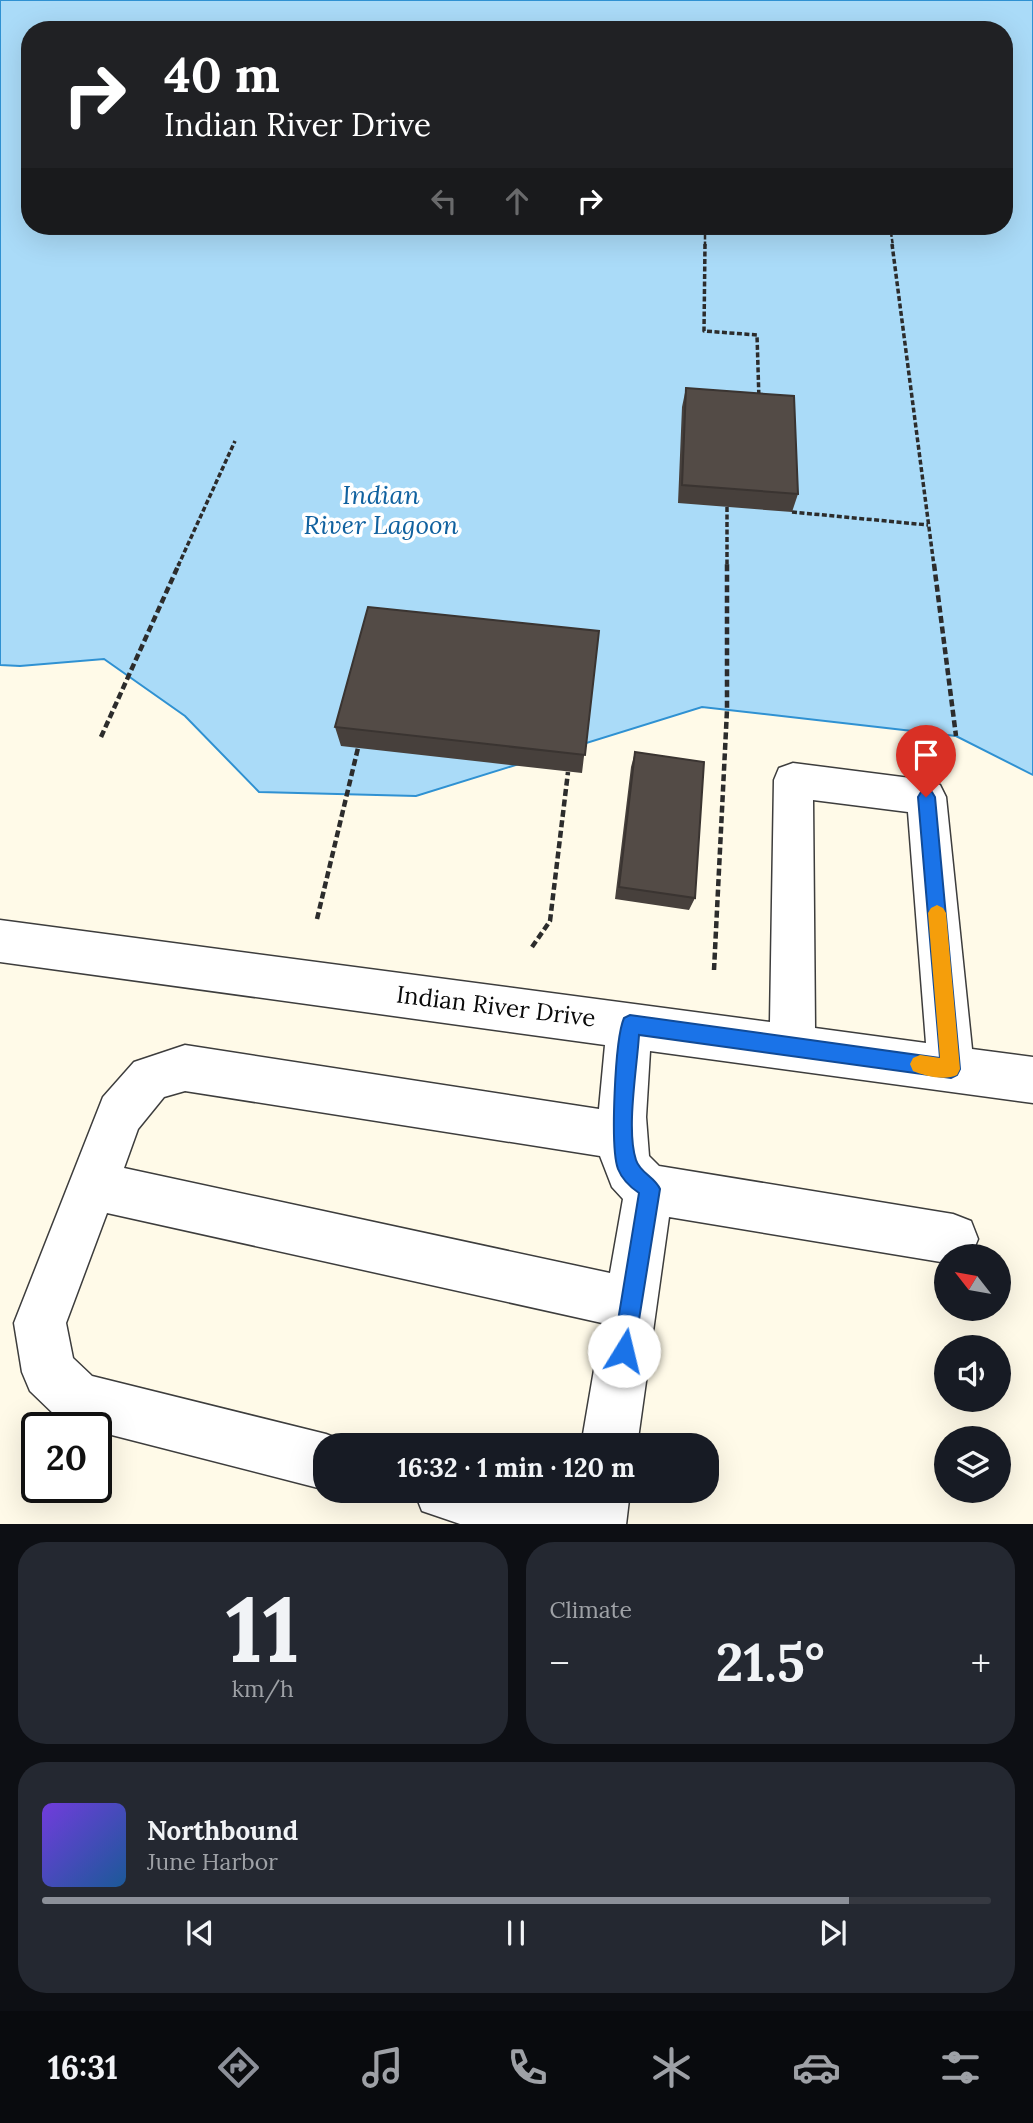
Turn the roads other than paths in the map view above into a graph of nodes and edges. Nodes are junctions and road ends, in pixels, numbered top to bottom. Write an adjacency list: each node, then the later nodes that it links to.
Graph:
1 (0, 941): 2 (street, Indian River Drive)
2 (630, 1024): 3 (street, Indian River Drive); 6 (street)
3 (792, 1047): 4 (street, Indian River Drive); 4 (street)
4 (951, 1069): 5 (street, Indian River Drive)
5 (1033, 1080)
6 (622, 1136): 7 (street); 8 (street)
7 (93, 1186): 10 (street); 12 (street)
8 (649, 1189): 9 (street); 10 (street)
9 (953, 1239)
10 (631, 1303): 11 (street)
11 (611, 1433)
12 (313, 1459)
13 (490, 1503): 15 (street)
14 (600, 1503): 16 (street)
15 (575, 1524)
16 (597, 1524)

